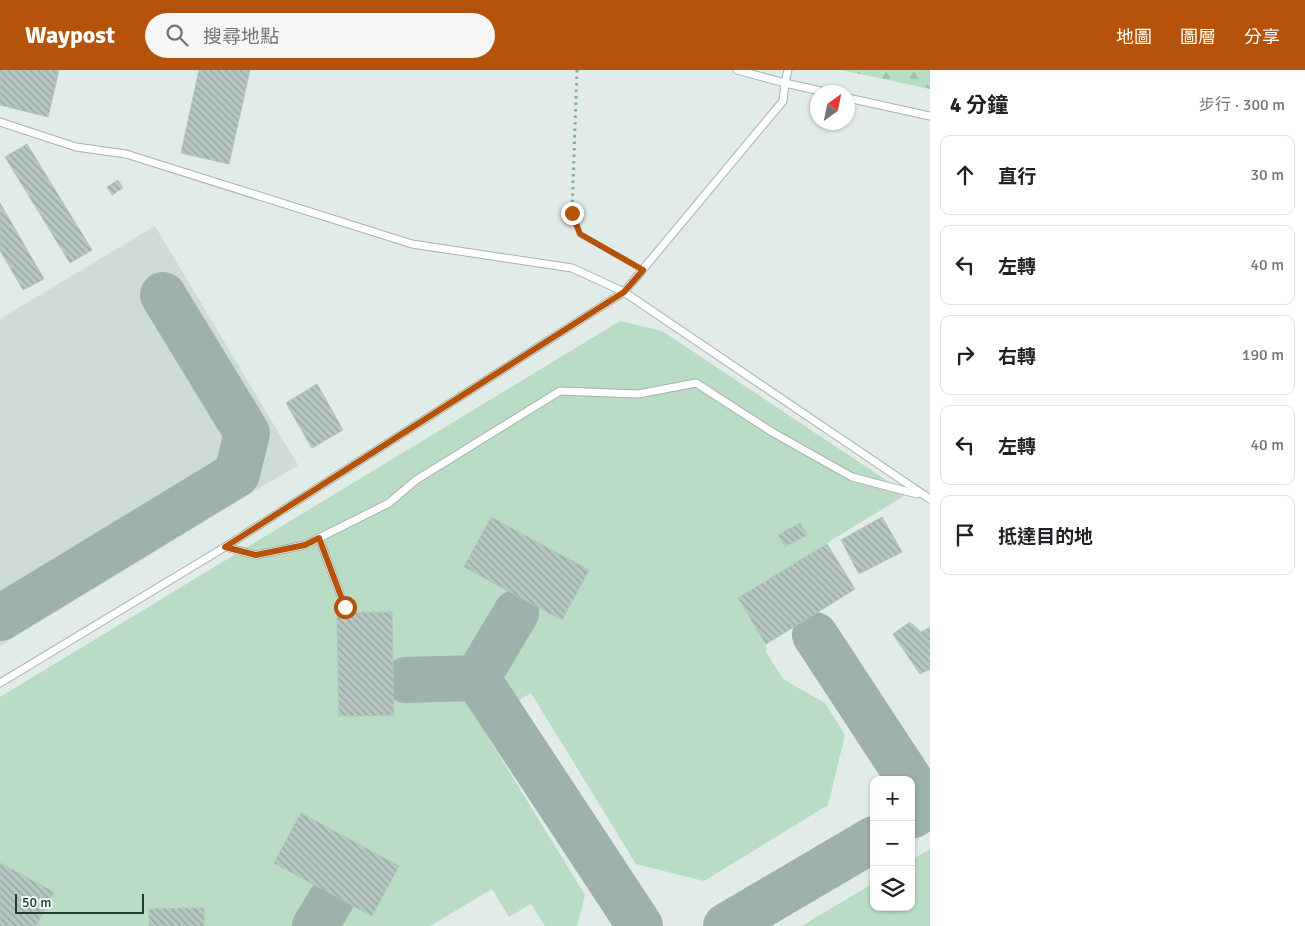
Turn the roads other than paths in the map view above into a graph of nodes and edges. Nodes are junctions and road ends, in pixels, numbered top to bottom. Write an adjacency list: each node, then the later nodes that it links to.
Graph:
1 (736, 70): 3 (lane)
2 (788, 70): 3 (lane)
3 (785, 83): 4 (lane); 8 (lane)
4 (810, 89)
5 (855, 100): 6 (lane)
6 (930, 116)
7 (0, 122): 8 (lane)
8 (624, 292): 9 (lane); 11 (lane)
9 (927, 497): 10 (lane)
10 (319, 538): 11 (lane); 12 (lane)
11 (225, 547): 13 (lane)
12 (345, 607)
13 (0, 683)

